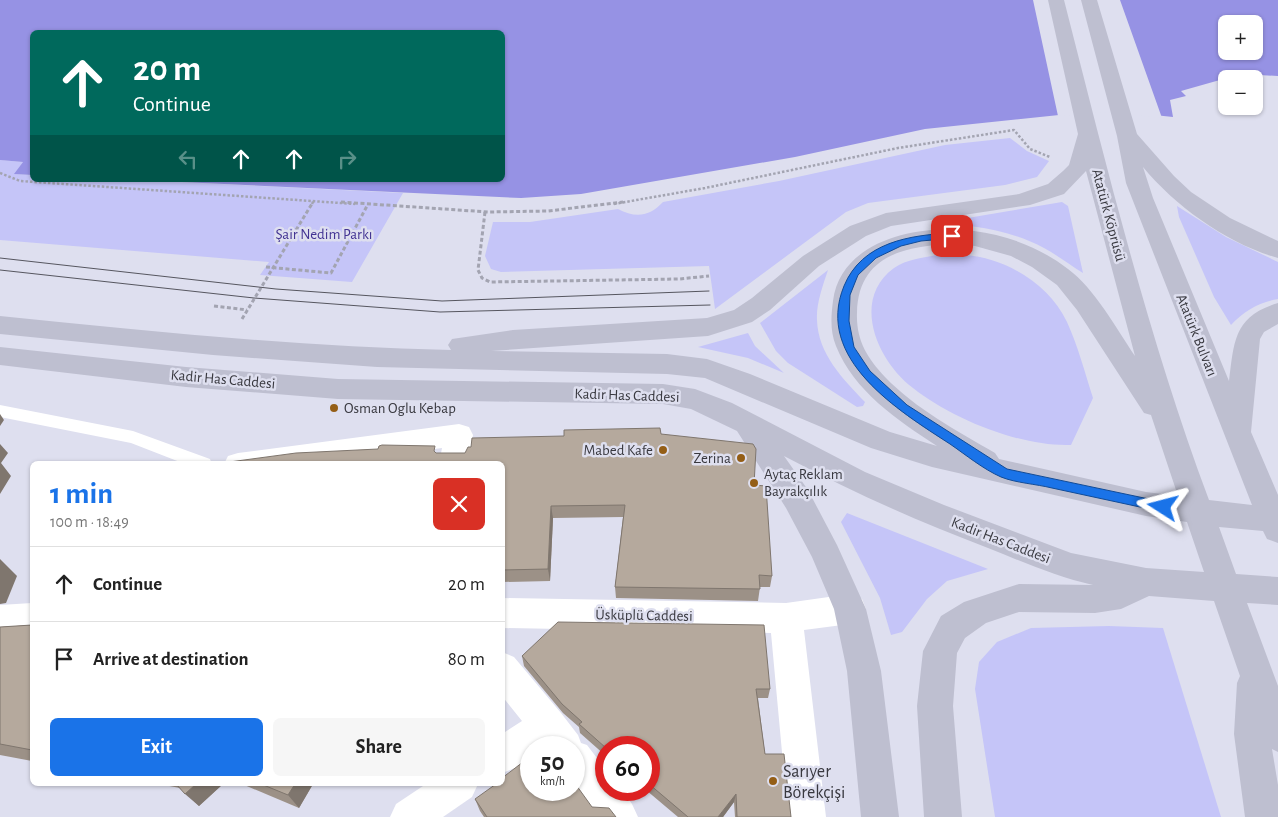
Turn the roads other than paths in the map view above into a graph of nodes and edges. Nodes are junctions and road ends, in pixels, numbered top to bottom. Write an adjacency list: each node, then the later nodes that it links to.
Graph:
1 (1056, 0): 3 (main road, Atatürk Köprüsü)
2 (1089, 0): 4 (main road)
3 (1089, 132): 9 (main road); 12 (main road, Atatürk Köprüsü)
4 (1127, 136): 5 (main road); 13 (main road, Atatürk Bulvarı)
5 (1278, 250)
6 (1278, 312): 13 (main road)
7 (0, 325): 9 (main road, Kadir Has Caddesi)
8 (0, 356): 11 (main road, Kadir Has Caddesi)
9 (377, 358): 17 (main road, Kadir Has Caddesi)
10 (0, 411): 14 (lane)
11 (744, 420): 20 (main road, Kadir Has Caddesi); 22 (main road)
12 (1168, 428): 17 (main road); 28 (main road)
13 (1237, 432): 19 (main road, Atatürk Bulvarı)
14 (196, 461)
15 (261, 461): 16 (street)
16 (454, 461)
17 (1004, 473): 18 (main road, Kadir Has Caddesi)
18 (1278, 519)
19 (1278, 530)
20 (1146, 582): 21 (main road, Kadir Has Caddesi); 39 (main road)
21 (1278, 591)
22 (850, 609): 25 (street, Üsküplü Caddesi); 38 (main road)
23 (505, 613): 25 (street, Üsküplü Caddesi)
24 (30, 618): 26 (street)
25 (786, 618): 37 (street)
26 (0, 620)
27 (505, 672): 30 (street)
28 (1255, 672): 29 (main road); 40 (main road)
29 (1278, 734)
30 (556, 736)
31 (520, 749): 32 (street)
32 (505, 754)
33 (585, 772): 36 (street)
34 (456, 786): 35 (street)
35 (410, 817)
36 (620, 817)
37 (807, 817)
38 (880, 817)
39 (943, 817)
40 (1264, 817)

